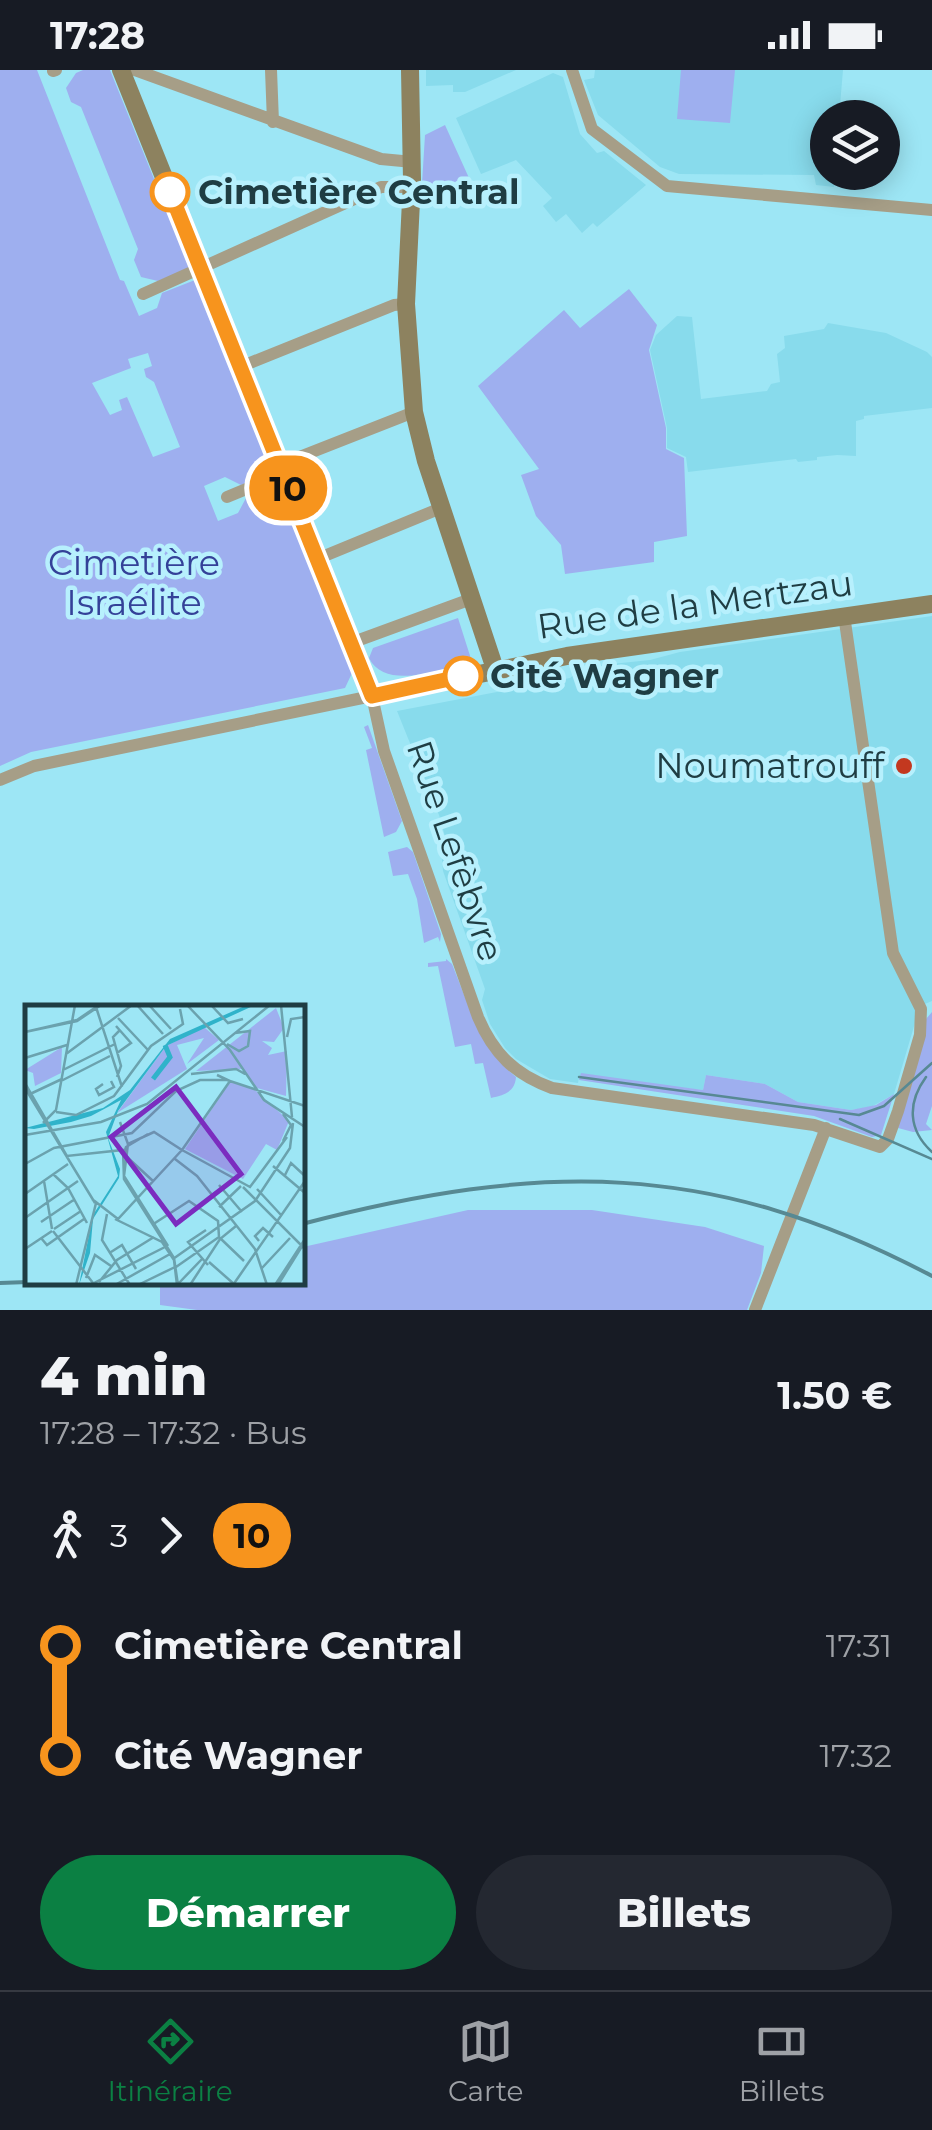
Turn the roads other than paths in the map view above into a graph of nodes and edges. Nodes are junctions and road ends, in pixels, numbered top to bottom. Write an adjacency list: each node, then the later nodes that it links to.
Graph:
1 (122, 70): 10 (main road, Rue Lefèbvre)
2 (134, 70): 6 (street)
3 (271, 70): 6 (street)
4 (410, 70): 7 (main road)
5 (572, 70): 9 (street)
6 (274, 122): 7 (street)
7 (413, 162): 8 (main road)
8 (412, 187): 10 (street); 12 (main road)
9 (932, 210)
10 (202, 270): 11 (street); 13 (main road, Rue Lefèbvre)
11 (143, 294)
12 (406, 304): 13 (street); 14 (main road)
13 (240, 367): 15 (main road, Rue Lefèbvre)
14 (414, 412): 15 (street); 17 (main road)
15 (281, 470): 16 (street); 18 (main road, Rue Lefèbvre)
16 (227, 497)
17 (442, 508): 18 (street); 19 (main road)
18 (317, 558): 22 (main road, Rue Lefèbvre)
19 (471, 599): 22 (street); 23 (main road)
20 (932, 604): 21 (main road, Rue de la Mertzau)
21 (844, 616): 23 (main road, Rue de la Mertzau); 26 (street)
22 (351, 644): 24 (main road, Rue Lefèbvre)
23 (495, 669): 24 (main road, Rue de la Mertzau)
24 (372, 696): 25 (street, Rue de la Mertzau); 27 (street, Rue Lefèbvre)
25 (0, 780)
26 (927, 1008): 27 (street, Rue Lefèbvre)
27 (826, 1128): 28 (street)
28 (756, 1310)

